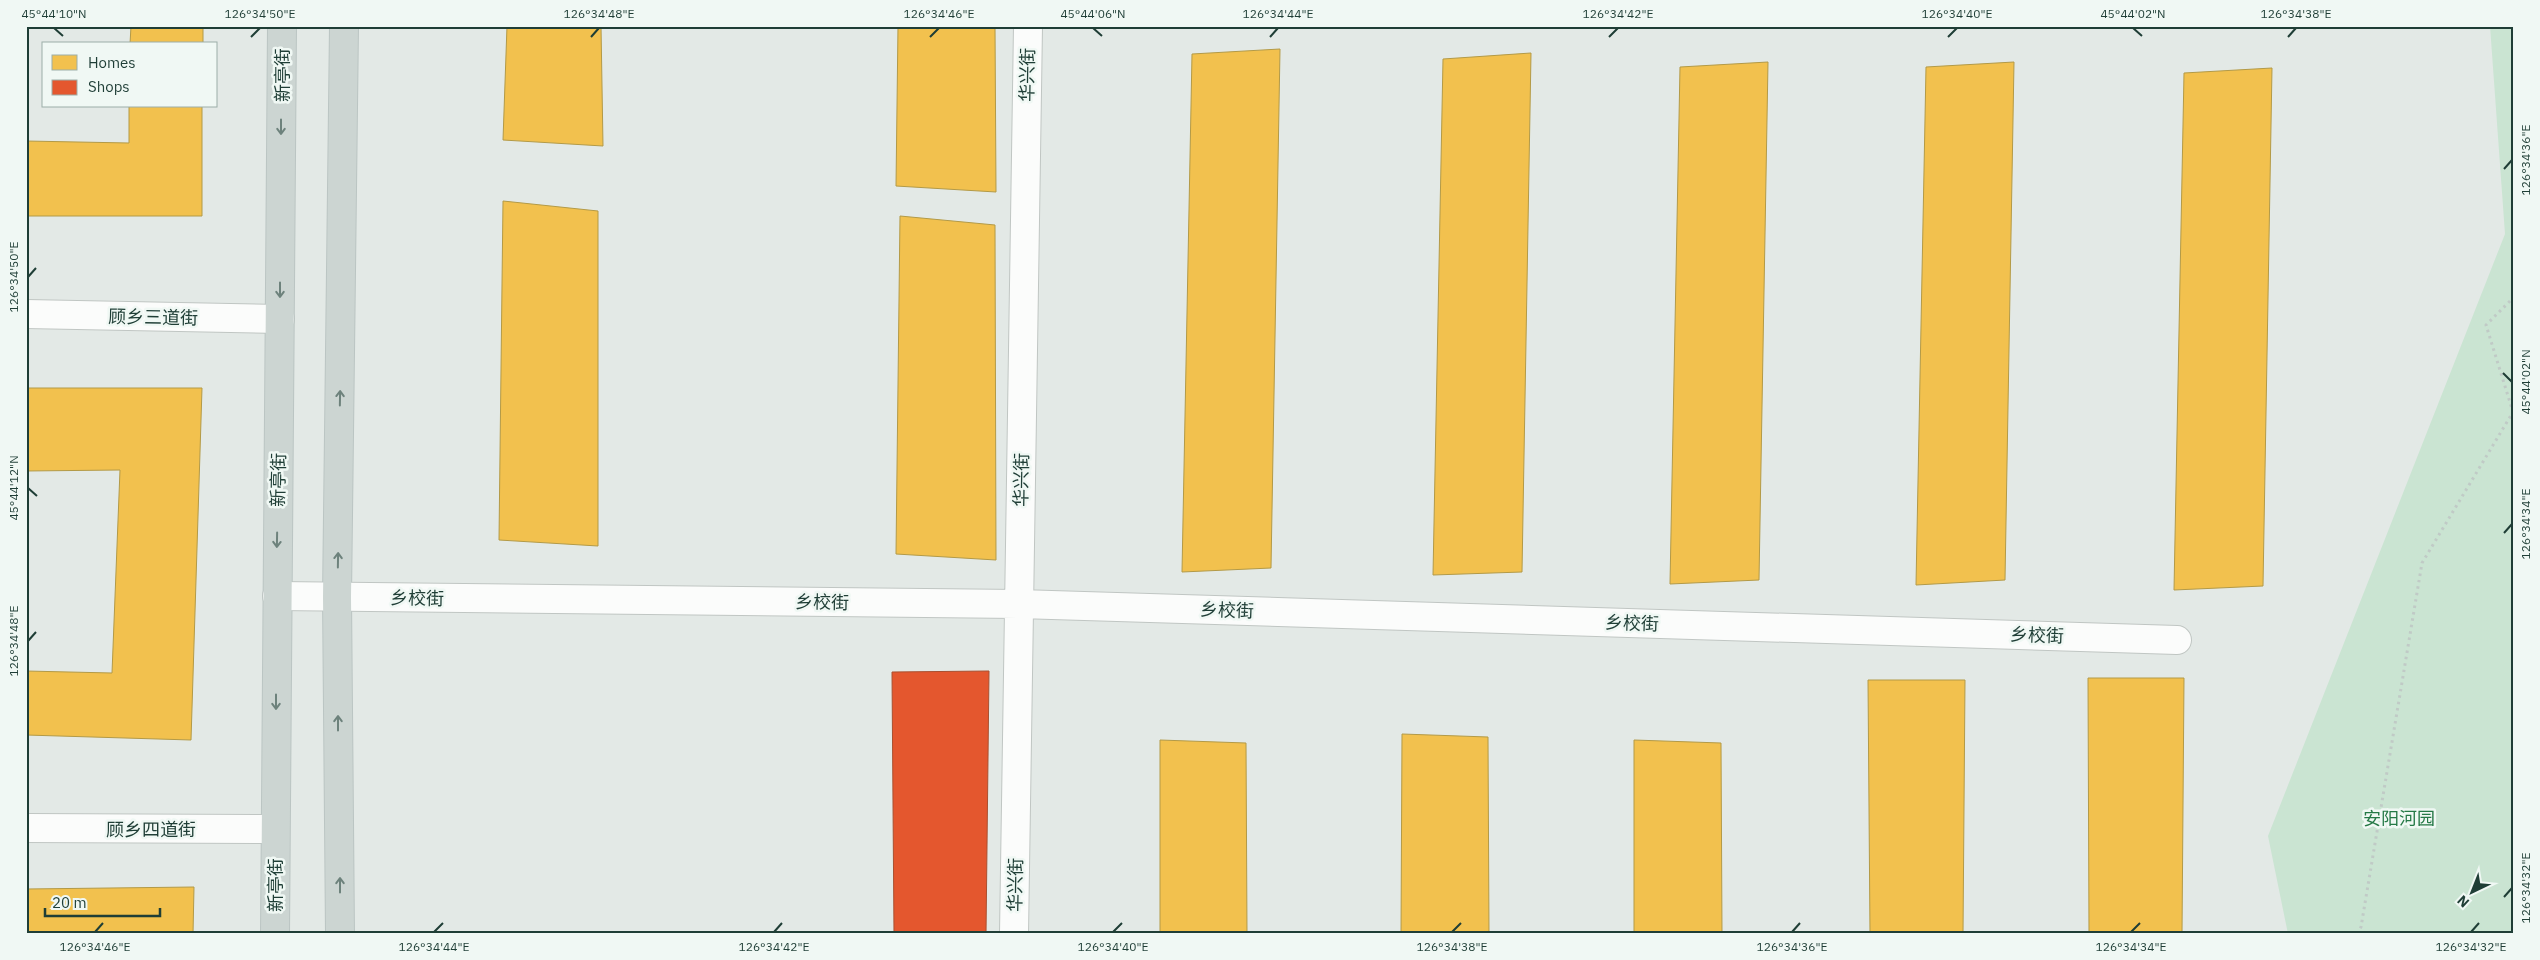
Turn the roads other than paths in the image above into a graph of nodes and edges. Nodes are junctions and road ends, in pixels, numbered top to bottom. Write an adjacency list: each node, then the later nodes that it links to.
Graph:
1 (282, 26): 5 (main road, 新亭街, one-way to 5)
2 (344, 26): 7 (main road, one-way to 2)
3 (1028, 26): 8 (street, 华兴街)
4 (26, 314): 5 (street, 顾乡三道街)
5 (280, 319): 6 (main road, 新亭街, one-way to 6)
6 (277, 596): 7 (street, 乡校街); 11 (main road, 新亭街, one-way to 11)
7 (337, 597): 8 (street, 乡校街); 13 (main road, one-way to 7)
8 (1019, 604): 9 (street, 乡校街); 14 (street, 华兴街)
9 (2177, 640)
10 (26, 828): 11 (street, 顾乡四道街)
11 (275, 829): 12 (main road, 新亭街)
12 (275, 934)
13 (340, 934)
14 (1014, 934)

